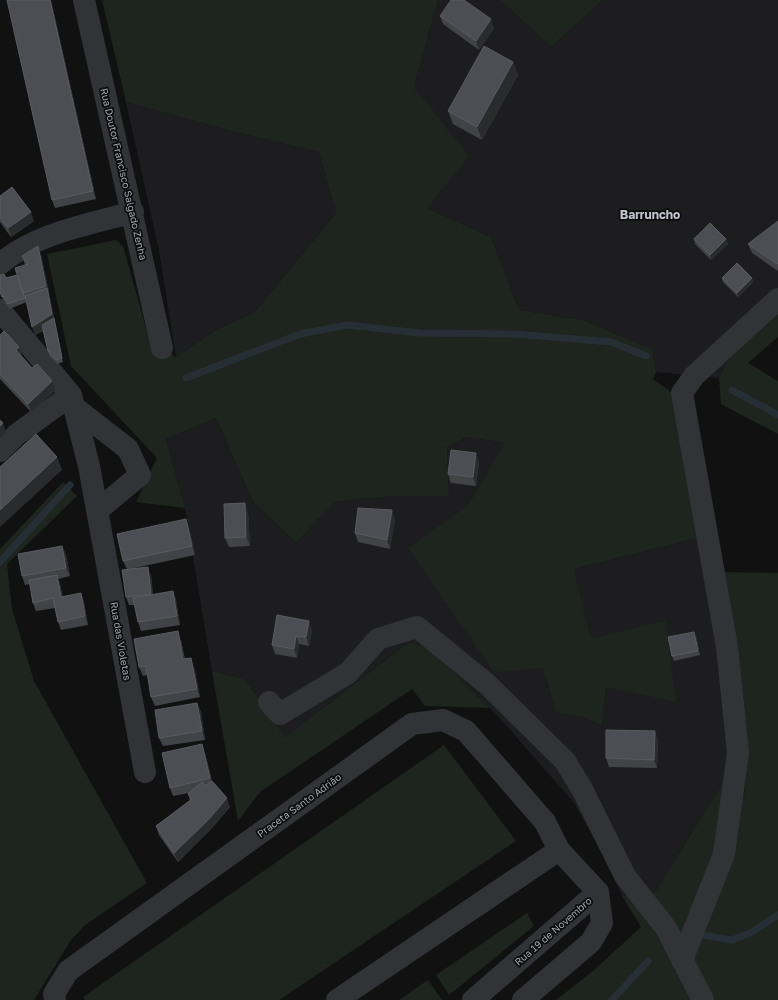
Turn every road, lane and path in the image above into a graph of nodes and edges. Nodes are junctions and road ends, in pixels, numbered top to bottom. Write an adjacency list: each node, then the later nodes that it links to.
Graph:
1 (84, 0): 2 (street, Rua Doutor Francisco Salgado Zenha)
2 (133, 212): 3 (street); 6 (street, Rua Doutor Francisco Salgado Zenha)
3 (0, 264)
4 (778, 299): 14 (street)
5 (0, 310): 7 (street, Rua das Violetas)
6 (162, 348)
7 (73, 401): 8 (street); 9 (street, Rua das Violetas); 9 (street, Rua das Violetas)
8 (0, 451)
9 (97, 511): 11 (street, Rua das Violetas)
10 (269, 702): 14 (street)
11 (145, 772)
12 (559, 850): 13 (street, Praceta Santo Adrião); 15 (street, Praceta Santo Adrião); 16 (street)
13 (598, 892): 17 (street, Rua 19 de Novembro); 18 (street, Rua 19 de Novembro)
14 (682, 960): 19 (street)
15 (55, 1000)
16 (337, 1000)
17 (473, 1000)
18 (523, 1000)
19 (703, 1000)

